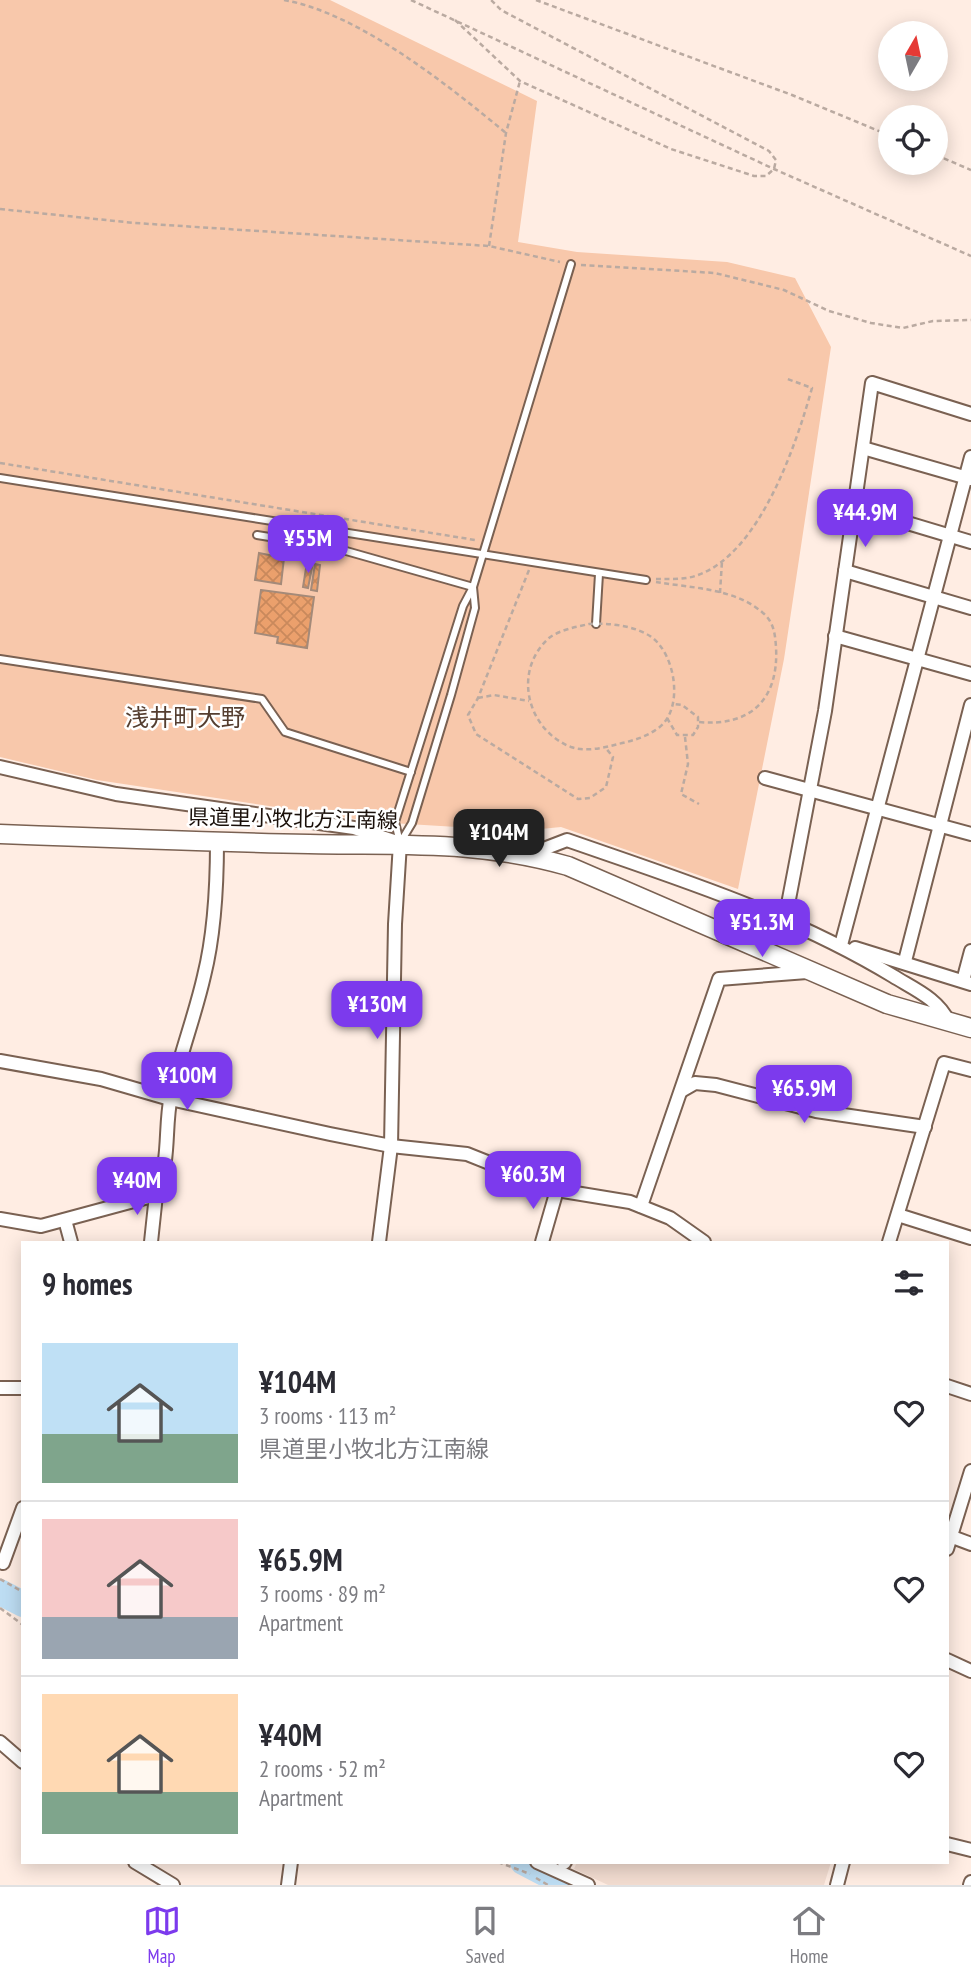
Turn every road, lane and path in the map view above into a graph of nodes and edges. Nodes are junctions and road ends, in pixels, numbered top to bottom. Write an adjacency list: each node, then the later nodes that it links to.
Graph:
1 (284, 0): 8 (path)
2 (411, 0): 5 (path)
3 (491, 0): 10 (path)
4 (536, 0): 7 (path)
5 (455, 19): 6 (path); 10 (path)
6 (520, 81): 8 (path); 10 (path)
7 (878, 131)
8 (506, 133): 13 (path)
9 (948, 160): 11 (path)
10 (774, 169): 14 (path)
11 (971, 170)
12 (0, 209): 13 (path)
13 (489, 246): 15 (path)
14 (971, 256)
15 (571, 264): 16 (path); 27 (lane)
16 (971, 320)
17 (785, 378): 30 (path)
18 (971, 414): 19 (street)
19 (863, 448): 23 (street); 24 (street)
20 (971, 457): 23 (street)
21 (0, 463): 27 (path)
22 (0, 478): 29 (lane)
23 (968, 478): 26 (street)
24 (854, 507): 26 (street); 32 (street)
25 (257, 536): 35 (lane)
26 (950, 536): 28 (street); 37 (street)
27 (485, 542): 29 (lane)
28 (971, 542)
29 (482, 554): 31 (lane); 35 (lane)
30 (722, 561): 34 (path); 36 (path)
31 (532, 563): 33 (lane); 44 (path)
32 (845, 571): 37 (street); 40 (street)
33 (599, 574): 34 (lane); 39 (lane)
34 (646, 580): 36 (path)
35 (473, 587): 53 (lane); 62 (lane)
36 (720, 593): 49 (path)
37 (934, 597): 38 (street); 42 (street)
38 (971, 608)
39 (596, 624): 45 (path); 46 (path)
40 (835, 636): 42 (street); 55 (street)
41 (0, 659): 53 (lane)
42 (917, 659): 43 (street); 57 (street)
43 (971, 674)
44 (478, 698): 45 (path); 51 (path)
45 (529, 701): 51 (path)
46 (674, 704): 48 (path); 49 (path)
47 (971, 705): 58 (street)
48 (667, 718): 50 (path); 51 (path)
49 (698, 722): 50 (path)
50 (685, 737): 56 (path)
51 (605, 747)
52 (0, 767): 62 (street)
53 (411, 772): 62 (lane)
54 (765, 778): 55 (street)
55 (809, 790): 57 (street); 64 (street)
56 (699, 804)
57 (878, 808): 58 (street); 65 (street)
58 (940, 825): 60 (street); 67 (street)
59 (0, 834): 61 (main road, 県道里小牧北方江南線)
60 (971, 834)
61 (217, 842): 62 (main road, 県道里小牧北方江南線); 75 (street)
62 (400, 843): 63 (main road, 県道里小牧北方江南線); 77 (street)
63 (528, 855): 64 (street); 68 (main road, 県道里小牧北方江南線)
64 (785, 920): 65 (street)
65 (841, 945): 67 (street); 70 (street)
66 (971, 951): 69 (street)
67 (905, 961): 69 (street)
68 (807, 972): 70 (main road, 県道里小牧北方江南線); 74 (street)
69 (967, 983)
70 (949, 1023): 71 (main road, 県道里小牧北方江南線)
71 (971, 1028)
72 (0, 1061): 75 (street)
73 (971, 1070): 76 (street)
74 (681, 1091): 76 (street); 80 (street)
75 (170, 1100): 77 (street); 79 (street)
76 (925, 1127): 81 (street)
77 (391, 1146): 78 (street); 87 (street)
78 (557, 1190): 80 (street); 88 (street)
79 (156, 1195): 83 (street); 86 (street)
80 (641, 1206): 89 (street)
81 (898, 1214): 84 (street); 90 (street)
82 (0, 1219): 83 (street)
83 (65, 1220): 85 (street)
84 (971, 1238)
85 (71, 1241)
86 (151, 1241)
87 (379, 1241)
88 (542, 1241)
89 (703, 1241)
90 (889, 1241)
91 (949, 1387): 94 (street)
92 (0, 1388): 93 (street)
93 (21, 1388)
94 (971, 1394)
95 (971, 1471): 97 (street)
96 (21, 1514): 99 (street)
97 (949, 1535): 98 (street)
98 (971, 1544)
99 (3, 1563)
100 (0, 1579): 101 (path)
101 (21, 1591)
102 (0, 1608): 103 (path)
103 (21, 1624)
104 (949, 1661): 105 (street)
105 (971, 1671)
106 (0, 1742): 107 (street)
107 (21, 1760)
108 (949, 1844): 109 (street)
109 (971, 1850)
110 (138, 1864): 115 (street)
111 (291, 1864): 116 (street)
112 (502, 1864): 117 (path)
113 (541, 1864): 118 (street)
114 (842, 1864): 119 (street)
115 (173, 1885)
116 (288, 1885)
117 (548, 1885)
118 (588, 1885)
119 (837, 1885)

